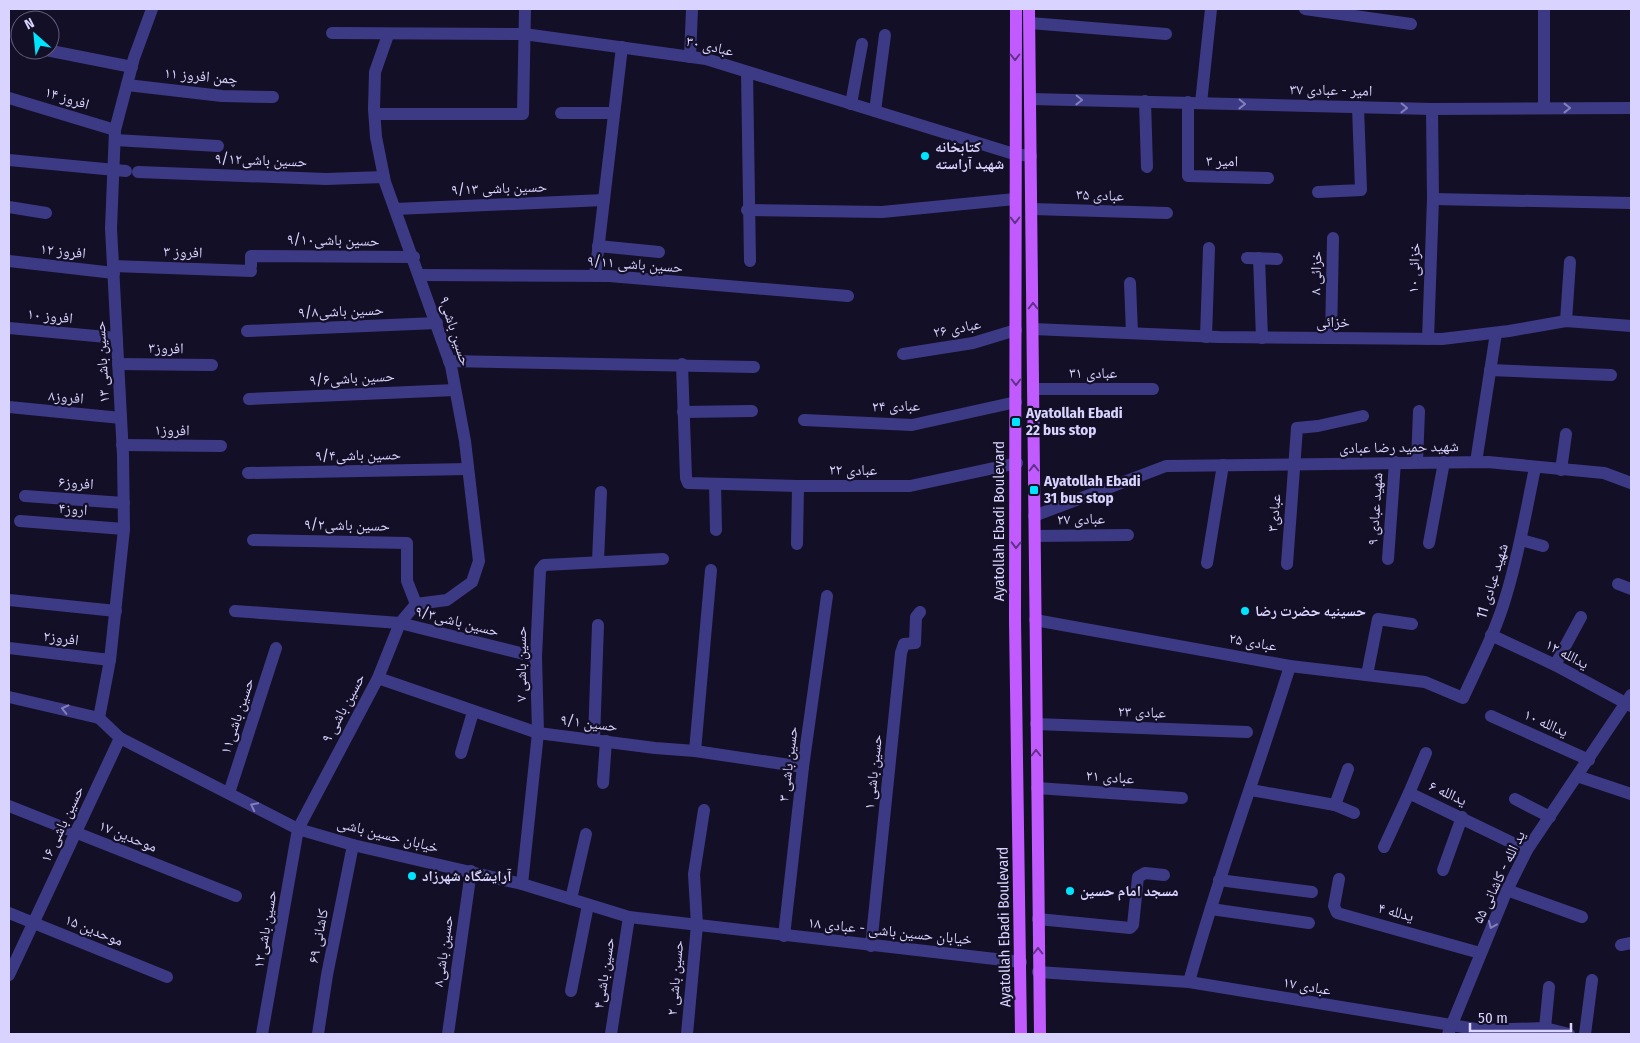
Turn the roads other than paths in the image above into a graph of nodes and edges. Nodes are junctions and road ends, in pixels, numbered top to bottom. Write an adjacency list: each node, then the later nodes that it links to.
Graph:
1 (152, 9): 20 (street, حسین باشی ۱۳)
2 (525, 9): 12 (street)
3 (692, 9): 19 (street)
4 (1016, 9): 39 (main road, Ayatollah Ebadi Boulevard, one-way to 39)
5 (1030, 9): 9 (main road)
6 (1211, 9): 27 (street)
7 (1305, 9): 10 (street)
8 (1544, 9): 31 (street)
9 (1030, 23): 13 (street); 25 (main road)
10 (1411, 24)
11 (332, 33): 14 (street, عبادی ۳۰)
12 (524, 34): 14 (street, عبادی ۳۰); 17 (street, عبادی ۳۰); 36 (street)
13 (1166, 34)
14 (388, 35): 36 (street, حسین باشی۹)
15 (886, 35): 33 (street)
16 (862, 44): 28 (street)
17 (622, 47): 19 (street, عبادی ۳۰); 35 (street)
18 (60, 53): 20 (street)
19 (690, 57): 21 (street, عبادی ۳۰)
20 (132, 67): 22 (street, حسین باشی ۱۳)
21 (747, 72): 28 (street, عبادی ۳۰); 54 (street)
22 (127, 85): 23 (street, چمن افروز ۱۱); 37 (street, حسین باشی ۱۳)
23 (273, 97)
24 (9, 98): 37 (street, افروز ۱۴)
25 (1031, 98): 26 (street, امیر - عبادی ۳۷, one-way to 26); 40 (main road)
26 (1144, 102): 27 (street, امیر - عبادی ۳۷); 42 (street)
27 (1195, 103): 29 (street, امیر - عبادی ۳۷, one-way to 29); 45 (street, امیر ۳)
28 (851, 104): 33 (street, عبادی ۳۰)
29 (1358, 107): 30 (street, امیر - عبادی ۳۷, one-way to 30); 46 (street)
30 (1432, 108): 31 (street, امیر - عبادی ۳۷); 48 (street, خزائی ۱۰)
31 (1544, 108): 32 (street, امیر - عبادی ۳۷, one-way to 32)
32 (1631, 108)
33 (874, 111): 39 (street, عبادی ۳۰)
34 (560, 113): 35 (street)
35 (614, 113): 49 (street)
36 (374, 114): 44 (street, حسین باشی۹)
37 (115, 135): 38 (street, افروز ۱۴); 43 (street, حسین باشی ۱۳)
38 (218, 146)
39 (1014, 154): 40 (street, عبادی ۳۰); 47 (main road, Ayatollah Ebadi Boulevard)
40 (1031, 156): 53 (main road)
41 (9, 160): 43 (street, حسین باشی۹/۱۲)
42 (1147, 167)
43 (126, 171): 44 (street, حسین باشی۹/۱۲); 67 (street, حسین باشی ۱۳)
44 (384, 177): 52 (street, حسین باشی۹)
45 (1268, 178)
46 (1318, 192)
47 (1015, 199): 54 (street); 77 (main road, Ayatollah Ebadi Boulevard, one-way to 77)
48 (1434, 199): 50 (street); 85 (street, خزائی ۱۰)
49 (604, 200): 52 (street, حسین باشی ۹/۱۳); 58 (street)
50 (1631, 204)
51 (9, 207): 55 (street)
52 (395, 209): 61 (street, حسین باشی۹)
53 (1032, 209): 56 (street, عبادی ۳۵); 76 (main road, one-way to 53)
54 (748, 210): 64 (street)
55 (46, 213)
56 (1167, 213)
57 (1333, 238): 84 (street, خزائی ۸)
58 (598, 246): 60 (street); 69 (street)
59 (1209, 248): 81 (street)
60 (659, 252)
61 (414, 257): 66 (street, حسین باشی۹/۱۰); 68 (street, حسین باشی۹)
62 (1277, 258): 83 (street)
63 (9, 261): 67 (street, افروز ۱۲)
64 (750, 261)
65 (1570, 262): 72 (street)
66 (251, 264): 67 (street, افروز ۳)
67 (113, 269): 82 (street, حسین باشی ۱۳)
68 (420, 275): 69 (street, حسین باشی ۹/۱۱); 73 (street, حسین باشی۹)
69 (595, 276): 71 (street, حسین باشی ۹/۱۱)
70 (1130, 283): 79 (street)
71 (848, 296)
72 (1566, 321): 74 (street, خزائی); 80 (street, خزائی)
73 (436, 323): 78 (street, حسین باشی۹/۸); 87 (street, حسین باشی۹)
74 (1631, 326)
75 (9, 328): 82 (street, افروز ۱۰)
76 (1033, 329): 79 (street, خزائی); 94 (main road)
77 (1016, 330): 86 (street, عبادی ۲۶); 98 (main road, Ayatollah Ebadi Boulevard, one-way to 98)
78 (247, 331)
79 (1132, 333): 81 (street, خزائی)
80 (1496, 333): 85 (street, خزائی); 92 (street)
81 (1206, 337): 83 (street, خزائی)
82 (117, 338): 88 (street, حسین باشی ۱۳)
83 (1262, 338): 84 (street, خزائی)
84 (1331, 338): 85 (street, خزائی)
85 (1428, 339)
86 (903, 354)
87 (449, 360): 89 (street); 96 (street, حسین باشی۹)
88 (118, 364): 90 (street, افروز۳); 104 (street, حسین باشی ۱۳)
89 (682, 364): 91 (street); 102 (street)
90 (212, 365)
91 (754, 367)
92 (1490, 370): 93 (street); 112 (street)
93 (1611, 375)
94 (1034, 389): 95 (street, عبادی ۳۱); 126 (main road, one-way to 94)
95 (1154, 389)
96 (455, 390): 97 (street, حسین باشی۹/۶); 117 (street, حسین باشی۹)
97 (249, 399)
98 (1016, 402): 105 (street, عبادی ۲۴); 113 (main road, Ayatollah Ebadi Boulevard)
99 (9, 408): 104 (street, افروز۸)
100 (752, 411): 102 (street)
101 (1419, 411): 110 (street)
102 (683, 412): 121 (street, عبادی ۲۲)
103 (1363, 416): 115 (street, عبادی۳)
104 (121, 418): 107 (street, حسین باشی ۱۳)
105 (804, 420)
106 (1566, 434): 118 (street)
107 (122, 445): 108 (street, افروز۱); 125 (street, حسین باشی ۱۳)
108 (221, 446)
109 (1395, 462): 110 (street, شهید حمید رضا عبادی); 115 (street, شهید حمید رضا عبادی); 137 (street, شهید عبادی ۹)
110 (1416, 462): 111 (street, شهید حمید رضا عبادی)
111 (1444, 462): 112 (street, شهید حمید رضا عبادی); 134 (street)
112 (1476, 462): 116 (street, شهید حمید رضا عبادی)
113 (1017, 463): 122 (street, عبادی ۲۲); 225 (main road, Ayatollah Ebadi Boulevard, one-way to 225)
114 (1223, 465): 115 (street, شهید حمید رضا عبادی); 126 (street, شهید حمید رضا عبادی); 140 (street)
115 (1295, 465): 141 (street, عبادی۳)
116 (1534, 468): 118 (street, شهید حمید رضا عبادی); 133 (street, شهید عبادی 11)
117 (468, 469): 119 (street, حسین باشی۹/۴); 147 (street, حسین باشی۹)
118 (1561, 470): 120 (street, شهید حمید رضا عبادی)
119 (248, 473)
120 (1631, 483)
121 (715, 484): 122 (street, عبادی ۲۲); 129 (street)
122 (798, 486): 135 (street)
123 (601, 492): 139 (street)
124 (25, 496): 125 (street, افروز۶)
125 (124, 503): 128 (street, حسین باشی ۱۳)
126 (1034, 516): 131 (main road)
127 (20, 521): 128 (street, اروز۴)
128 (124, 529): 148 (street, حسین باشی ۱۳)
129 (716, 530)
130 (1128, 535): 131 (street, عبادی ۲۷)
131 (1035, 536): 152 (main road)
132 (253, 540): 147 (street, حسین باشی۹/۲)
133 (1521, 540): 136 (street); 156 (street, شهید عبادی 11)
134 (1429, 543)
135 (797, 544)
136 (1544, 546)
137 (1388, 558)
138 (663, 559): 139 (street, حسین باشی ۷)
139 (598, 561): 159 (street, حسین باشی ۷)
140 (1207, 563)
141 (1287, 564)
142 (711, 570): 176 (street)
143 (1618, 584): 144 (street)
144 (1631, 589)
145 (827, 596): 180 (street, حسین باشی ۳)
146 (9, 600): 148 (street)
147 (416, 604): 153 (street, حسین باشی ۹)
148 (116, 611): 160 (street, حسین باشی ۱۳)
149 (235, 611): 153 (street)
150 (920, 612): 223 (street, حسین باشی ۱)
151 (1581, 617): 161 (street)
152 (1035, 620): 162 (street, عبادی ۲۵); 171 (main road)
153 (400, 623): 159 (street, حسین باشی۹/۳); 164 (street, حسین باشی ۹)
154 (1412, 624): 163 (street)
155 (598, 625): 175 (street)
156 (1492, 635): 161 (street, یدالله ۱۲); 166 (street, شهید عبادی 11)
157 (9, 648): 160 (street, افروز۲)
158 (276, 648): 186 (street, حسین باشی۱۱)
159 (536, 657): 173 (street, حسین باشی ۷)
160 (110, 660): 170 (street, حسین باشی ۱۳)
161 (1555, 665): 167 (street, یدالله ۱۲)
162 (1290, 666): 163 (street, عبادی ۲۵); 185 (street)
163 (1366, 675): 166 (street, عبادی ۲۵)
164 (378, 678): 168 (street, حسین ۹/۱); 197 (street, حسین باشی ۹)
165 (9, 697): 170 (street, one-way to 165)
166 (1463, 698)
167 (1629, 702): 179 (street, ید الله - کاشانی ۵۵)
168 (473, 712): 173 (street, حسین ۹/۱); 178 (street)
169 (1491, 716): 179 (street, یدالله ۱۰)
170 (99, 718): 174 (street, خیابان حسین باشی)
171 (1036, 724): 172 (street, عبادی ۲۳); 184 (main road, one-way to 171)
172 (1247, 732)
173 (538, 733): 175 (street, حسین ۹/۱); 208 (street, حسین باشی ۷)
174 (120, 738): 186 (street, خیابان حسین باشی); 198 (street, حسین باشی ۱۶)
175 (600, 740): 176 (street, حسین ۹/۱); 183 (street)
176 (695, 751): 180 (street, حسین ۹/۱)
177 (1426, 752): 187 (street)
178 (461, 753)
179 (1589, 760): 182 (street, ید الله - کاشانی ۵۵)
180 (803, 767): 222 (street, حسین باشی ۳)
181 (1348, 769): 191 (street)
182 (1577, 776): 188 (street); 196 (street, ید الله - کاشانی ۵۵)
183 (603, 784)
184 (1037, 788): 189 (street, عبادی ۲۱); 218 (main road)
185 (1251, 790): 191 (street); 207 (street)
186 (228, 793): 197 (street, خیابان حسین باشی, one-way to 186)
187 (1409, 793): 195 (street, یدالله ۶); 201 (street, یدالله ۶)
188 (1631, 794)
189 (1182, 798)
190 (1515, 799): 196 (street)
191 (1335, 805): 194 (street)
192 (9, 806): 198 (street, موحدین ۱۷)
193 (704, 810): 221 (street, حسین باشی ۲)
194 (1354, 813)
195 (1462, 817): 202 (street, یدالله ۶); 203 (street)
196 (1550, 817): 202 (street, ید الله - کاشانی ۵۵)
197 (298, 829): 200 (street, خیابان حسین باشی); 235 (street, حسین باشی۱۲)
198 (76, 832): 211 (street, موحدین ۱۷); 219 (street, حسین باشی ۱۶)
199 (586, 834): 212 (street)
200 (353, 845): 204 (street, خیابان حسین باشی); 236 (street, کاشانی ۶۹)
201 (1384, 847)
202 (1527, 850): 209 (street, ید الله - کاشانی ۵۵)
203 (1443, 870)
204 (471, 871): 208 (street, خیابان حسین باشی); 237 (street, حسین باشی۸)
205 (1164, 875): 218 (street)
206 (1340, 879): 224 (street, یدلله ۴)
207 (1219, 880): 210 (street); 214 (street)
208 (522, 884): 212 (street, خیابان حسین باشی)
209 (1507, 890): 217 (street); 224 (street, ید الله - کاشانی ۵۵, one-way to 224)
210 (1312, 892)
211 (236, 896)
212 (570, 899): 213 (street, خیابان حسین باشی)
213 (588, 905): 216 (street, خیابان حسین باشی); 232 (street)
214 (1211, 909): 220 (street); 230 (street)
215 (9, 914): 219 (street, موحدین ۱۵)
216 (629, 917): 221 (street, خیابان حسین باشی); 238 (street, حسین باشی۴)
217 (1582, 917)
218 (1038, 919): 226 (main road, one-way to 218)
219 (33, 923): 227 (street, حسین باشی ۱۶); 228 (street, موحدین ۱۵)
220 (1309, 923)
221 (697, 925): 222 (street, خیابان حسین باشی); 239 (street, حسین باشی ۲)
222 (784, 936): 223 (street, خیابان حسین باشی - عبادی ۱۸)
223 (871, 946): 225 (street, خیابان حسین باشی - عبادی ۱۸)
224 (1480, 953): 234 (street, ید الله - کاشانی ۵۵)
225 (1021, 962): 240 (main road, Ayatollah Ebadi Boulevard)
226 (1038, 972): 230 (street, عبادی ۱۷); 241 (main road)
227 (9, 975)
228 (167, 977)
229 (1592, 980): 243 (street)
230 (1189, 982): 234 (street, عبادی ۱۷)
231 (1549, 987): 233 (street)
232 (571, 991)
233 (1545, 1028): 234 (street, عبادی ۱۷); 242 (street, عبادی ۱۷)
234 (1449, 1030)
235 (262, 1034)
236 (318, 1034)
237 (448, 1034)
238 (611, 1034)
239 (687, 1034)
240 (1021, 1034)
241 (1040, 1034)
242 (1569, 1034)
243 (1585, 1034)

